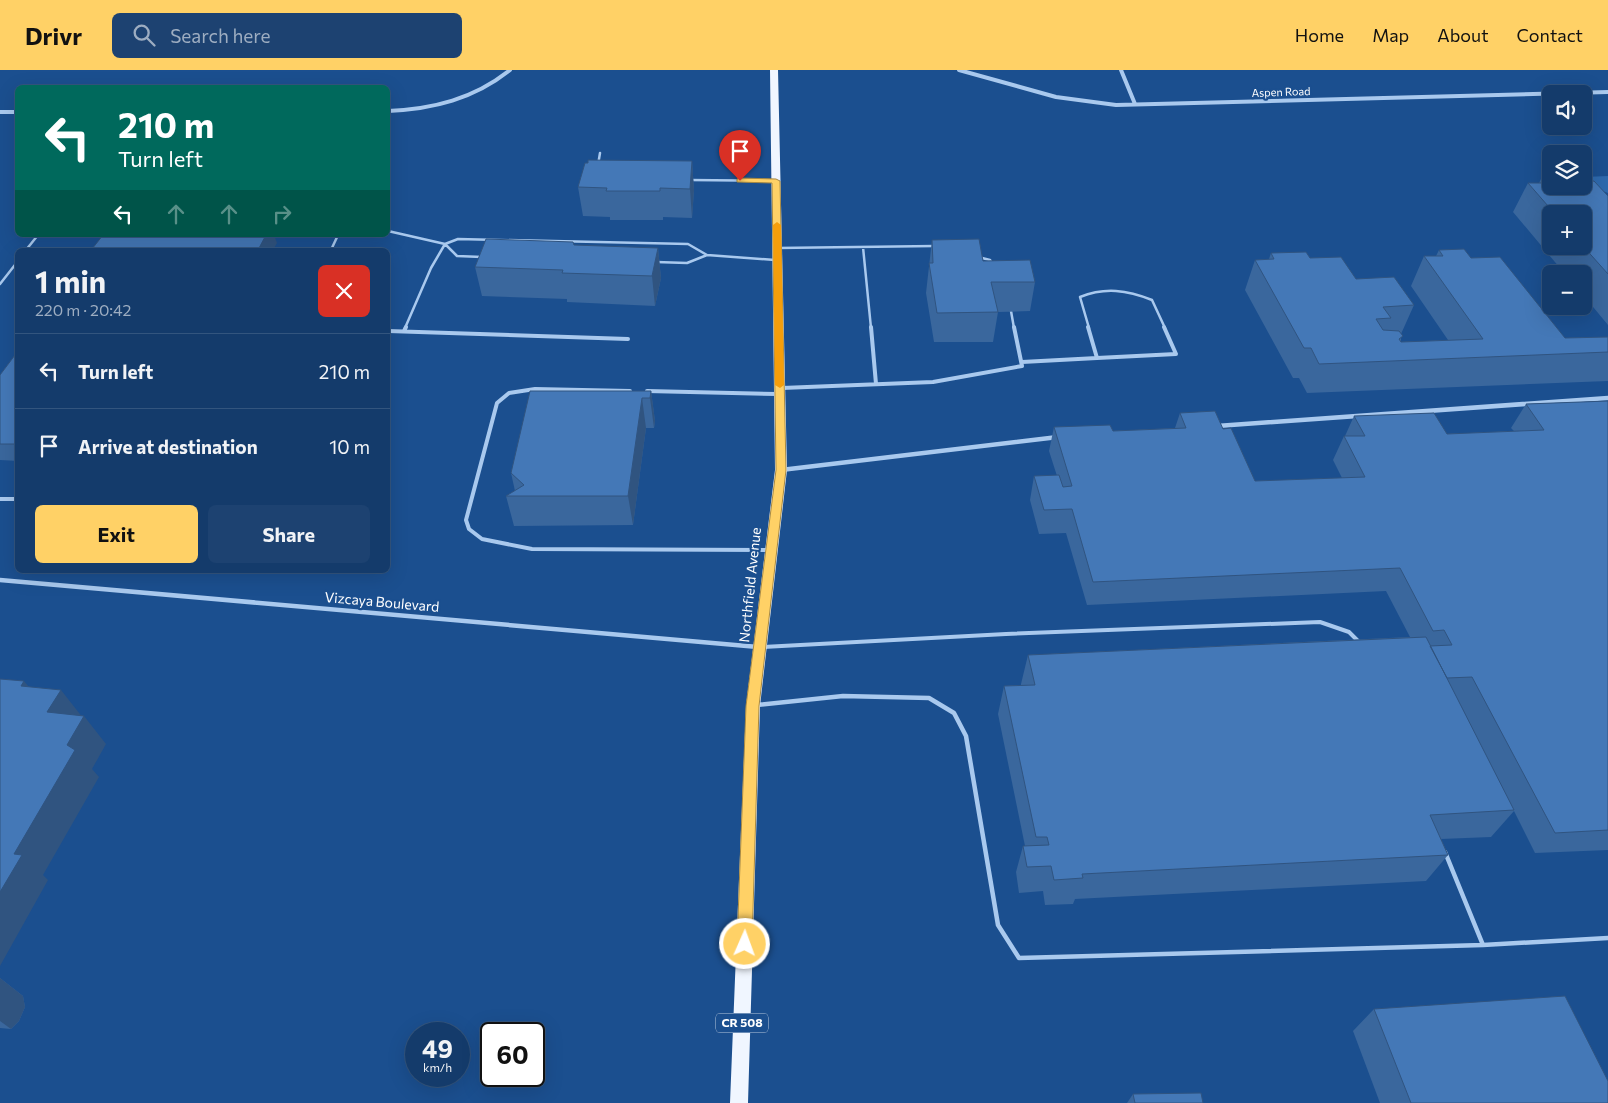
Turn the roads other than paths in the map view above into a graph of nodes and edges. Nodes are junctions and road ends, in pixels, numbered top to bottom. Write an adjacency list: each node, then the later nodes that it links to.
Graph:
1 (510, 70): 7 (street)
2 (774, 70): 13 (main road, Northfield Avenue / CR 508)
3 (959, 70): 6 (street, Aspen Road)
4 (1121, 70): 6 (street)
5 (1608, 92): 6 (street, Aspen Road)
6 (1135, 104)
7 (390, 111)
8 (0, 112): 9 (street)
9 (15, 112)
10 (600, 153): 11 (lane)
11 (596, 171)
12 (681, 180): 13 (lane)
13 (776, 181): 20 (main road, Northfield Avenue / CR 508)
14 (390, 231): 16 (lane)
15 (36, 237): 19 (lane)
16 (445, 244): 22 (lane); 23 (lane); 31 (lane)
17 (943, 246): 18 (lane)
18 (863, 247): 20 (lane); 35 (lane)
19 (28, 248)
20 (777, 248): 24 (main road, Northfield Avenue / CR 508)
21 (971, 254): 27 (lane)
22 (707, 255): 24 (lane); 25 (lane)
23 (487, 257)
24 (778, 260): 38 (main road, Northfield Avenue / CR 508)
25 (647, 262)
26 (15, 265): 28 (lane)
27 (994, 268)
28 (0, 284)
29 (1011, 311): 34 (lane)
30 (390, 331): 31 (lane)
31 (404, 331): 32 (lane)
32 (628, 339)
33 (1097, 359): 33 (lane); 34 (lane)
34 (1022, 362): 35 (lane)
35 (876, 384): 38 (lane)
36 (632, 391): 45 (lane)
37 (642, 391): 38 (lane)
38 (780, 391): 42 (main road, Northfield Avenue / CR 508)
39 (1608, 398): 40 (street)
40 (1211, 426)
41 (1062, 437): 42 (street)
42 (781, 470): 45 (main road, Northfield Avenue / CR 508)
43 (0, 499): 44 (lane)
44 (15, 499)
45 (772, 550): 47 (main road, Northfield Avenue / CR 508)
46 (0, 580): 47 (street, Vizcaya Boulevard)
47 (761, 647): 48 (lane); 49 (main road, Northfield Avenue / CR 508)
48 (1363, 649)
49 (752, 706): 52 (lane); 53 (main road, Northfield Avenue / CR 508)
50 (1442, 843): 52 (lane)
51 (1608, 938): 52 (lane)
52 (1483, 945)
53 (739, 1103)

